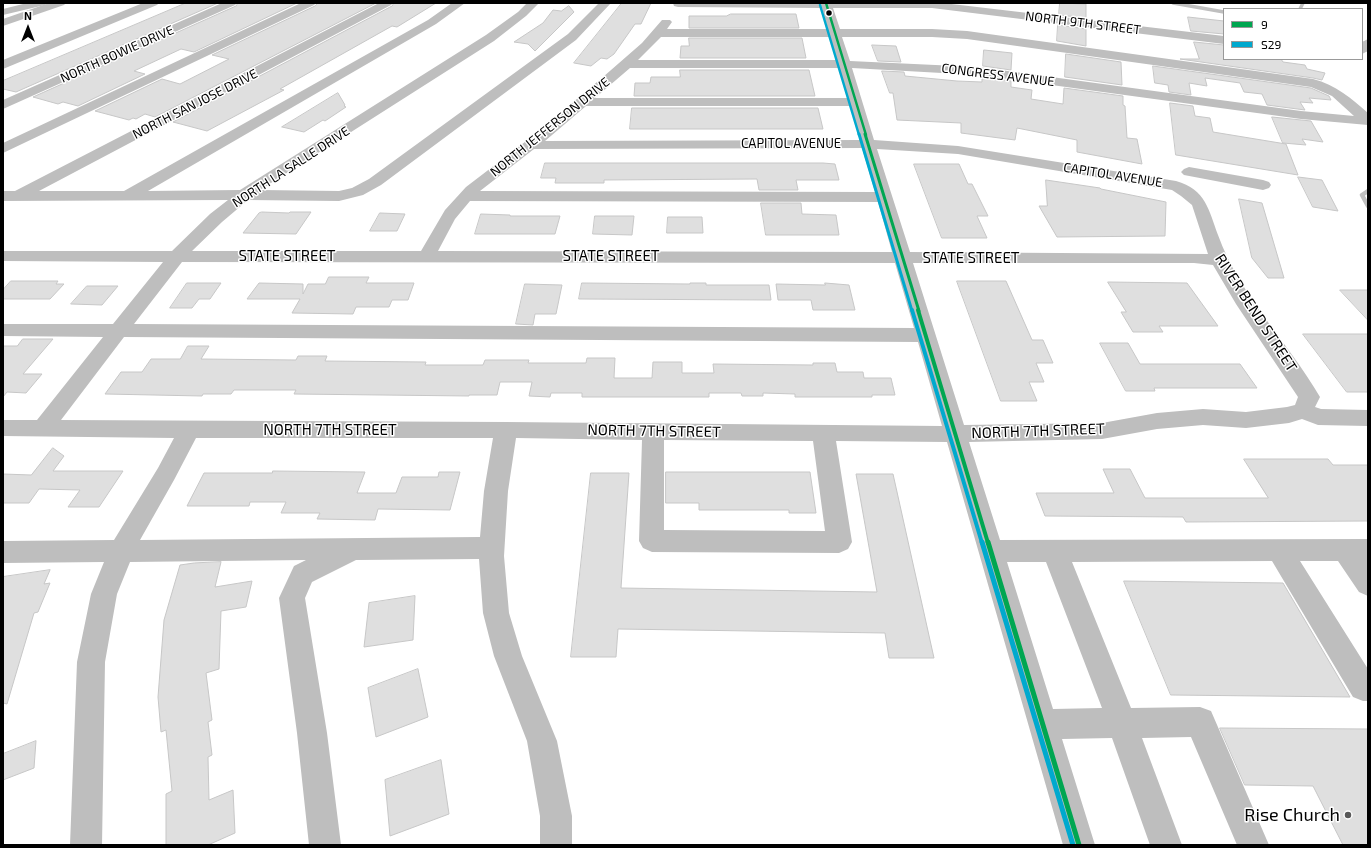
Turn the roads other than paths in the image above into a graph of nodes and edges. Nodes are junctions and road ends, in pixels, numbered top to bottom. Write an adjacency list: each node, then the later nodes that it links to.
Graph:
1 (41, 3): 12 (main road)
2 (60, 3): 13 (main road)
3 (153, 3): 19 (main road)
4 (231, 3): 22 (main road, NORTH BOWIE DRIVE)
5 (310, 3): 26 (main road)
6 (387, 3): 33 (main road, NORTH SAN JOSE DRIVE)
7 (459, 3): 31 (main road)
8 (533, 3): 32 (main road, NORTH LA SALLE DRIVE)
9 (605, 3): 32 (main road)
10 (678, 4): 11 (main road, NORTH 9TH STREET); 14 (main road, NORTH JEFFERSON DRIVE)
11 (826, 4): 15 (main road); 16 (main road, NORTH 9TH STREET)
12 (3, 12)
13 (3, 23)
14 (658, 33): 15 (main road); 17 (main road, NORTH JEFFERSON DRIVE)
15 (835, 33): 18 (main road); 23 (main road)
16 (1223, 40)
17 (626, 64): 18 (main road, CONGRESS AVENUE); 20 (main road, NORTH JEFFERSON DRIVE)
18 (844, 64): 21 (main road); 23 (main road, CONGRESS AVENUE)
19 (3, 65)
20 (582, 102): 21 (main road); 24 (main road, NORTH JEFFERSON DRIVE)
21 (856, 102): 25 (main road)
22 (3, 105)
23 (1368, 121)
24 (530, 144): 25 (main road, CAPITOL AVENUE); 34 (main road, NORTH JEFFERSON DRIVE)
25 (868, 144): 30 (main road, CAPITOL AVENUE); 35 (main road)
26 (3, 150)
27 (1189, 172): 28 (main road)
28 (1213, 177): 29 (main road); 30 (main road)
29 (1263, 185)
30 (1191, 194): 41 (main road, RIVER BEND STREET)
31 (128, 195): 32 (main road); 33 (main road)
32 (245, 195): 39 (main road, NORTH LA SALLE DRIVE)
33 (10, 196): 36 (main road, NORTH SAN JOSE DRIVE)
34 (466, 196): 35 (main road); 38 (main road, NORTH JEFFERSON DRIVE)
35 (884, 197): 40 (main road)
36 (3, 205)
37 (3, 256): 39 (main road, STATE STREET)
38 (427, 256): 39 (main road, STATE STREET); 40 (main road, STATE STREET)
39 (176, 257): 43 (main road, NORTH LA SALLE DRIVE)
40 (902, 257): 41 (main road, STATE STREET); 44 (main road)
41 (1220, 260): 45 (main road, RIVER BEND STREET)
42 (3, 330): 43 (main road)
43 (119, 330): 44 (main road); 48 (main road, NORTH LA SALLE DRIVE)
44 (925, 334): 53 (main road)
45 (1303, 410): 46 (main road); 53 (main road, NORTH 7TH STREET)
46 (1368, 418)
47 (3, 428): 48 (main road, NORTH 7TH STREET)
48 (42, 429): 49 (main road, NORTH 7TH STREET)
49 (189, 430): 50 (main road, NORTH 7TH STREET); 58 (main road)
50 (506, 430): 51 (main road, NORTH 7TH STREET); 54 (main road)
51 (653, 431): 52 (main road, NORTH 7TH STREET); 52 (main road)
52 (823, 432): 53 (main road, NORTH 7TH STREET)
53 (954, 434): 59 (main road)
54 (492, 548): 55 (main road); 68 (main road)
55 (355, 549): 58 (main road); 67 (main road)
56 (1279, 550): 57 (main road); 60 (main road); 63 (main road)
57 (1356, 550): 62 (main road)
58 (122, 551): 61 (main road); 66 (main road)
59 (990, 551): 60 (main road); 65 (main road)
60 (1054, 551): 64 (main road)
61 (3, 552)
62 (1368, 584)
63 (1368, 687)
64 (1122, 722): 65 (main road); 70 (main road); 71 (main road)
65 (1042, 724): 69 (main road)
66 (86, 845)
67 (325, 845)
68 (556, 845)
69 (1078, 845)
70 (1166, 845)
71 (1252, 845)

